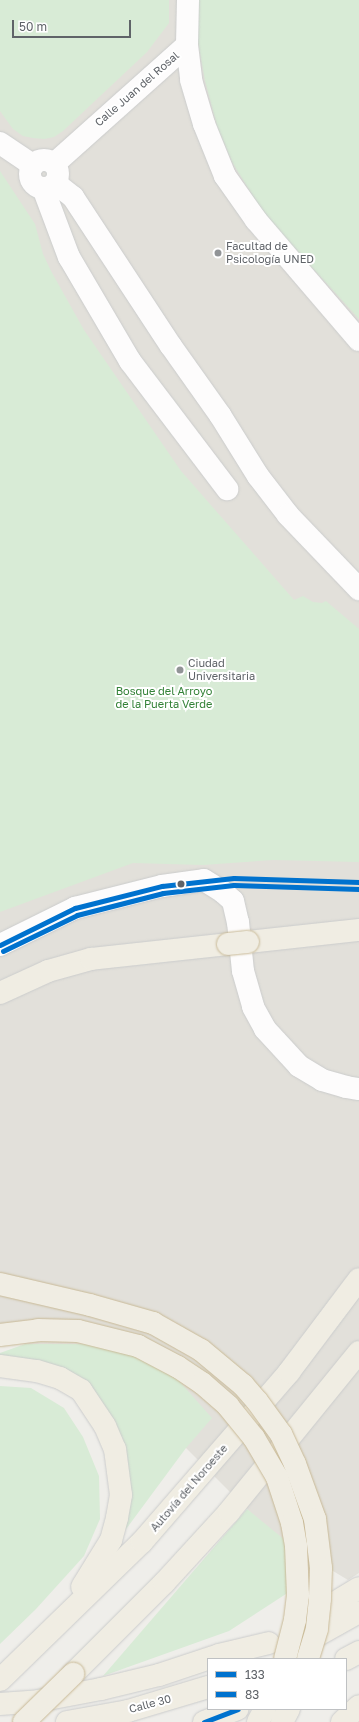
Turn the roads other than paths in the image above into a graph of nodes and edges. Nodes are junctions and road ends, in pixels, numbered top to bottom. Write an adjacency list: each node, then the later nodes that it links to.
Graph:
1 (188, 0): 2 (street, Calle Juan del Rosal)
2 (187, 46): 4 (street, Calle Juan del Rosal); 5 (street)
3 (0, 143): 4 (street)
4 (46, 175): 6 (street); 7 (street)
5 (359, 340)
6 (227, 489)
7 (359, 589)
8 (359, 930): 10 (highway)
9 (0, 945): 11 (street)
10 (0, 993)
11 (359, 1089)
12 (359, 1279): 19 (highway, Autovía del Noroeste)
13 (0, 1284): 25 (highway, bridge)
14 (0, 1335): 24 (highway, bridge)
15 (359, 1352): 37 (highway, bridge)
16 (0, 1366): 19 (highway)
17 (359, 1588): 20 (highway)
18 (359, 1612): 20 (highway)
19 (56, 1625): 29 (highway, Autovía del Noroeste)
20 (272, 1651): 22 (highway); 23 (highway)
21 (359, 1652): 26 (highway)
22 (210, 1658)
23 (236, 1658)
24 (286, 1658)
25 (308, 1658)
26 (347, 1658)
27 (207, 1659): 31 (highway)
28 (207, 1668): 36 (highway)
29 (2, 1679)
30 (207, 1687): 38 (highway, Calle 30)
31 (0, 1704)
32 (359, 1706): 42 (highway)
33 (235, 1710): 39 (highway)
34 (264, 1710): 40 (highway)
35 (288, 1710): 41 (highway)
36 (0, 1713)
37 (24, 1722)
38 (67, 1722)
39 (204, 1722)
40 (258, 1722)
41 (282, 1722)
42 (342, 1722)

